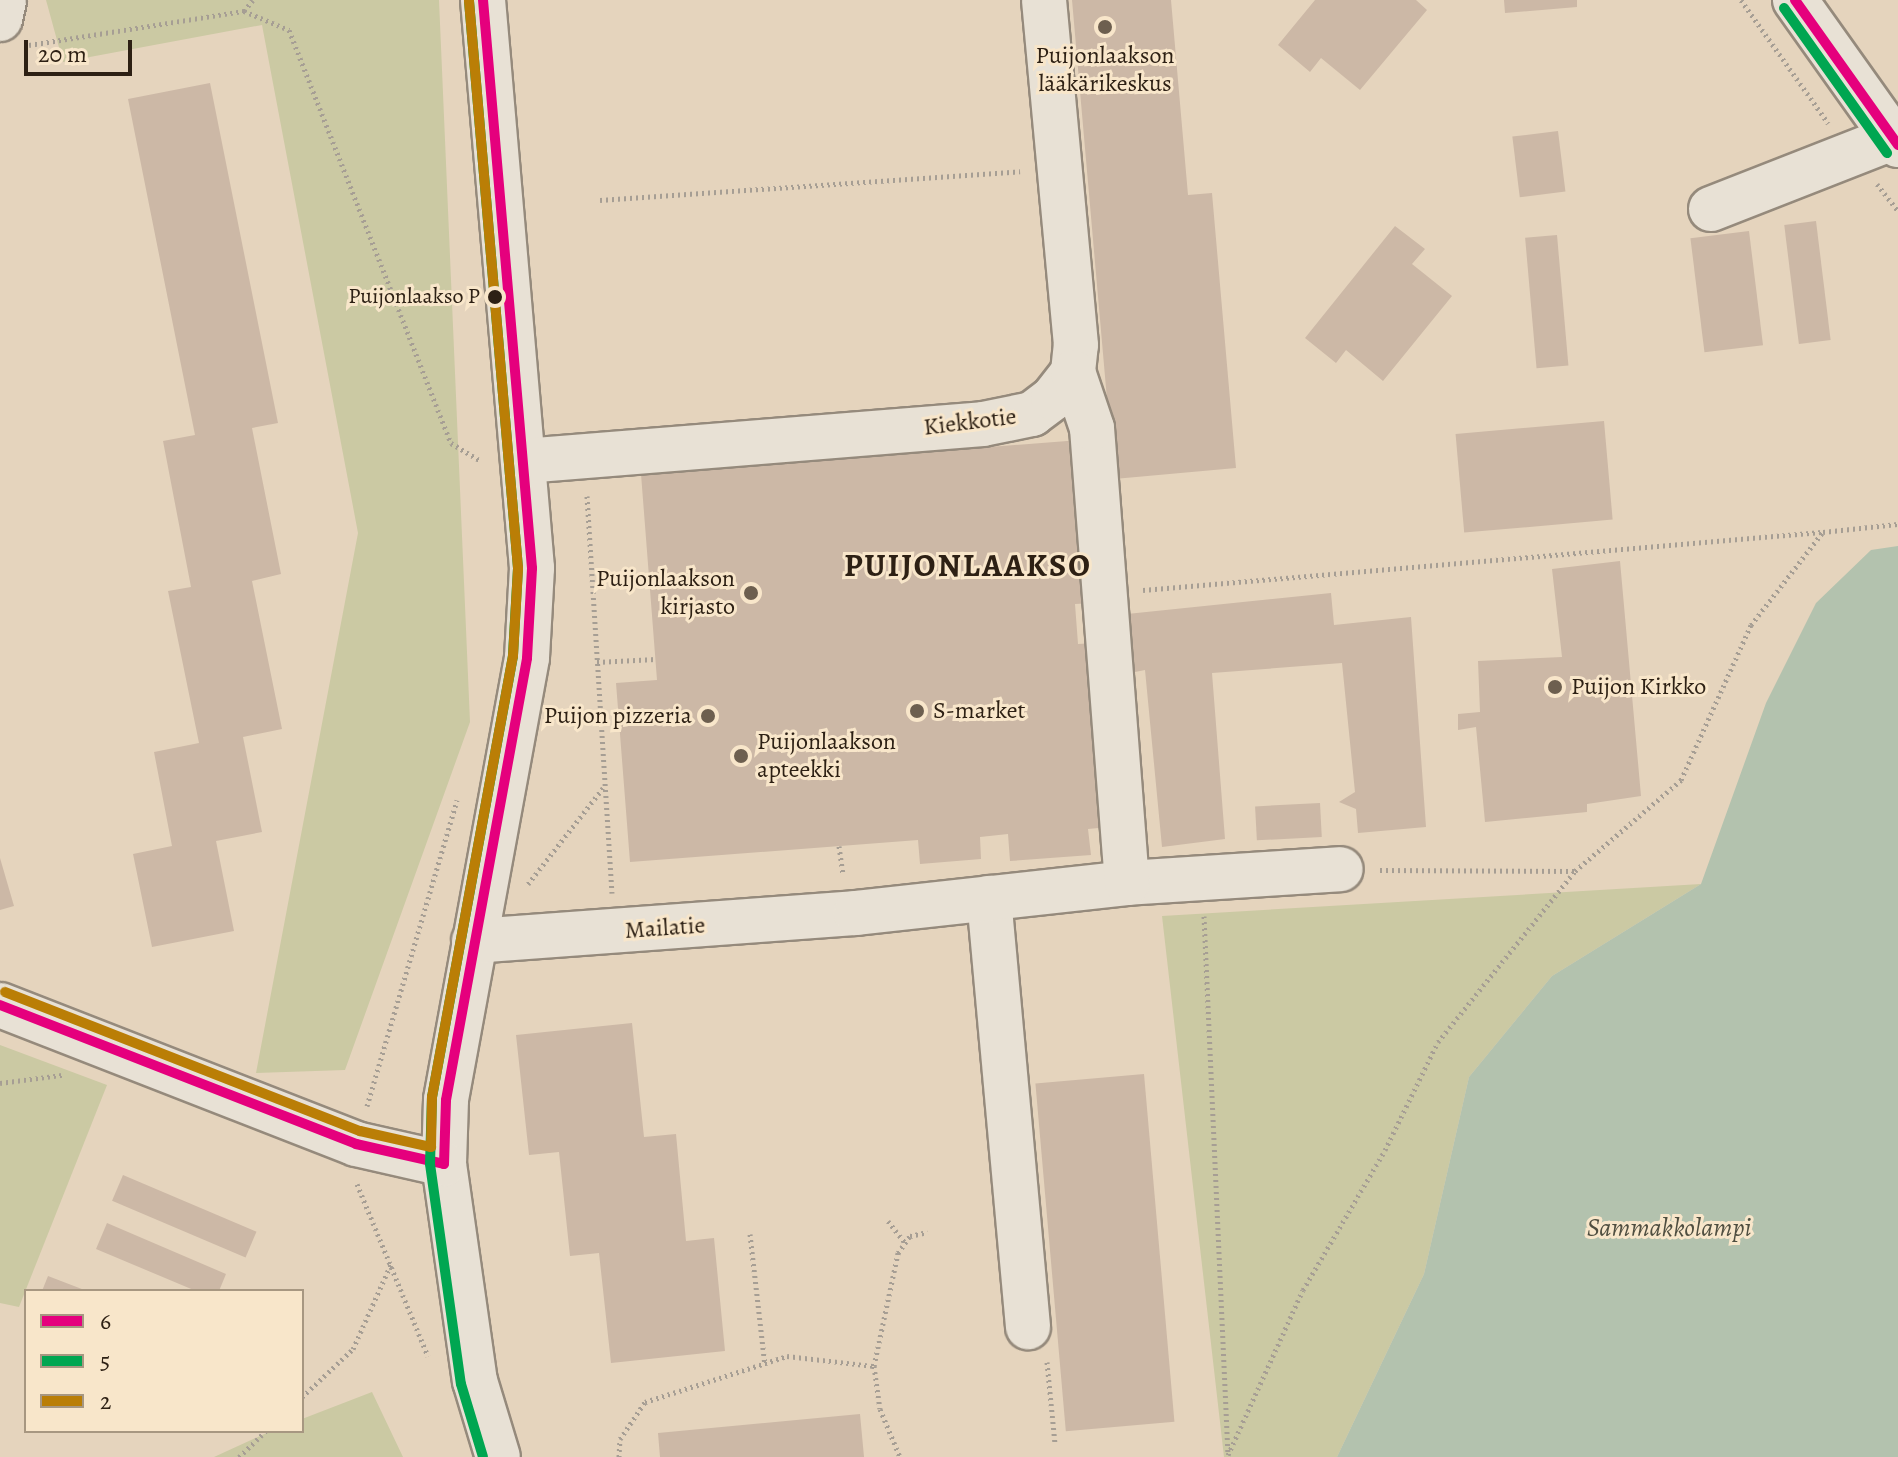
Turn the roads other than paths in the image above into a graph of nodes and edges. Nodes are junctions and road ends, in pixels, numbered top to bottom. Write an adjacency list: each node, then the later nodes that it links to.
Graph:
1 (4, 0): 5 (street)
2 (483, 0): 9 (street)
3 (1044, 0): 8 (street)
4 (1795, 0): 6 (street)
5 (8, 33)
6 (1895, 141): 7 (street)
7 (1711, 209)
8 (1073, 372): 9 (street, Kiekkotie); 11 (street)
9 (507, 456): 13 (street)
10 (1341, 869): 11 (street, Mailatie)
11 (1127, 883): 12 (street, Mailatie)
12 (989, 898): 13 (street, Mailatie); 16 (street)
13 (474, 941): 15 (street)
14 (0, 1005): 15 (street)
15 (444, 1164): 17 (street)
16 (1028, 1327)
17 (498, 1457)

